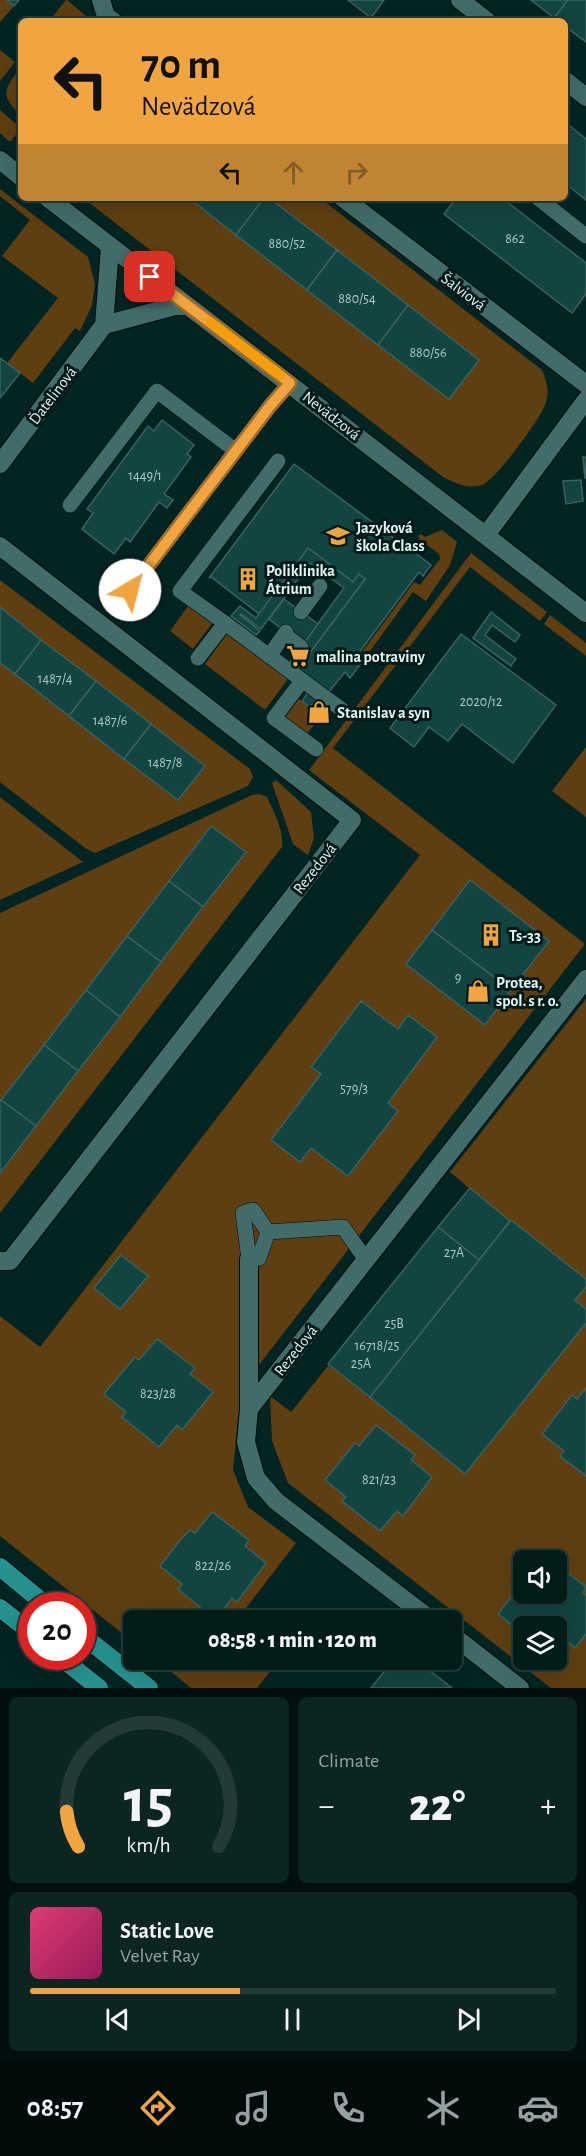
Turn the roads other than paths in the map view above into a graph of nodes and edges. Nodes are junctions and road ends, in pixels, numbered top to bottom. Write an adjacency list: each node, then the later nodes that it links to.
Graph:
1 (101, 0): 3 (street)
2 (460, 0): 4 (street)
3 (109, 18)
4 (483, 18)
5 (568, 83): 6 (street)
6 (586, 97)
7 (0, 160): 8 (street)
8 (18, 175)
9 (52, 201): 13 (street, Nevädzová)
10 (347, 201): 17 (street, Šalviová)
11 (542, 201): 12 (lane)
12 (586, 236)
13 (110, 247): 14 (street, Nevädzová); 15 (street)
14 (188, 306): 15 (street); 16 (street, Nevädzová)
15 (104, 325): 21 (street, Ďatelinová)
16 (290, 383): 19 (lane); 23 (street, Nevädzová)
17 (586, 384)
18 (586, 400): 23 (street)
19 (236, 451): 22 (lane); 26 (lane)
20 (278, 461): 29 (lane)
21 (0, 464)
22 (70, 504)
23 (486, 535): 28 (street, Nevädzová)
24 (0, 546): 40 (street, Rezedová)
25 (320, 586): 27 (lane)
26 (130, 590)
27 (301, 612)
28 (586, 613)
29 (225, 623): 31 (lane); 32 (lane)
30 (301, 647): 31 (lane)
31 (269, 656): 33 (lane)
32 (198, 658)
33 (302, 681): 34 (lane); 35 (lane)
34 (345, 712)
35 (316, 749)
36 (586, 979): 39 (street, Rezedová)
37 (268, 1232): 38 (lane); 38 (lane); 39 (lane)
38 (249, 1259): 41 (street, Rezedová)
39 (366, 1260): 41 (street, Rezedová)
40 (0, 1261)
41 (249, 1409): 45 (street, Rezedová)
42 (0, 1568): 43 (main road)
43 (30, 1592)
44 (0, 1608): 46 (main road)
45 (418, 1610)
46 (18, 1623)
47 (462, 1643): 52 (street)
48 (96, 1646): 51 (main road)
49 (76, 1670): 50 (main road)
50 (99, 1688)
51 (148, 1688)
52 (520, 1688)

